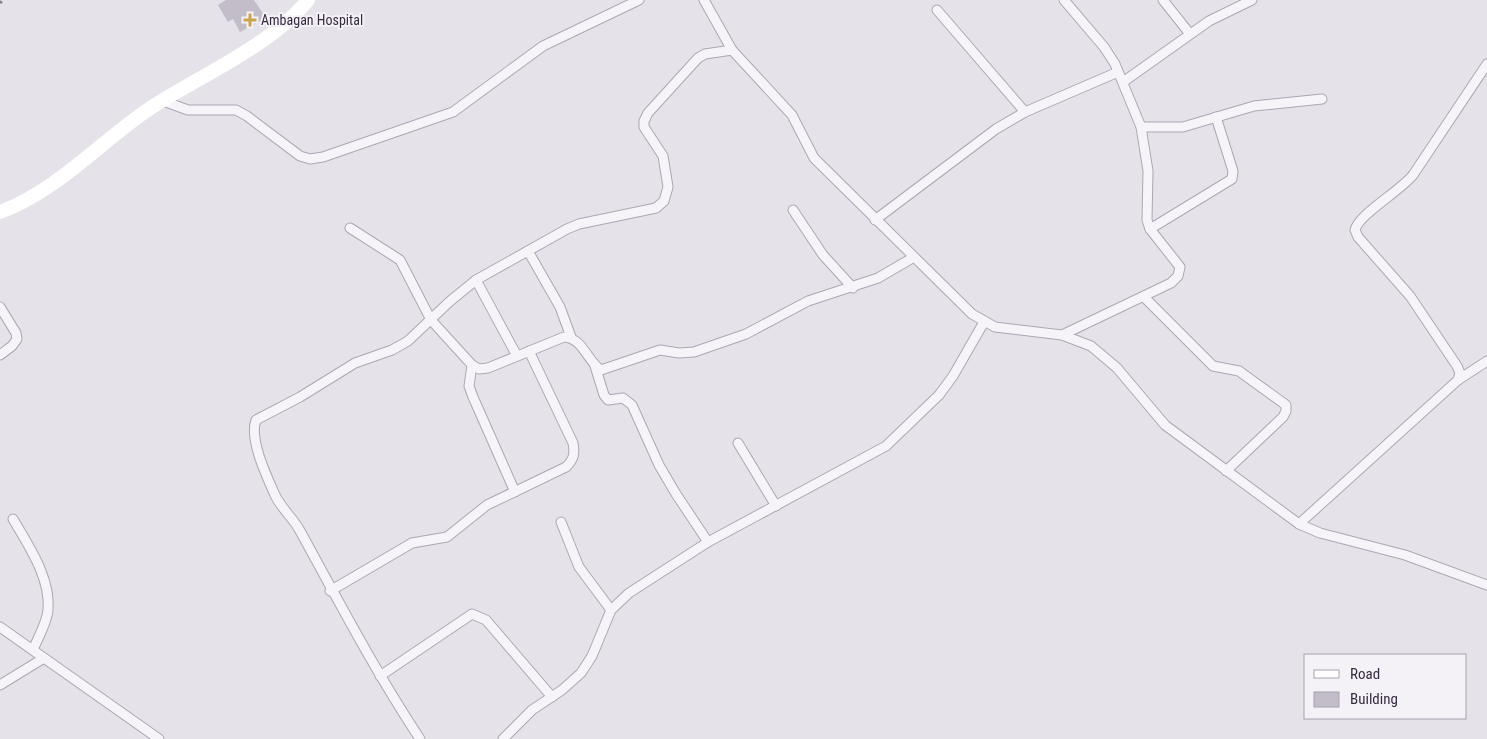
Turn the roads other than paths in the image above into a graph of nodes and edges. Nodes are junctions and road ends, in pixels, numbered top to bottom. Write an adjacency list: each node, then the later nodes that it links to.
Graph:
1 (308, 0): 15 (main road)
2 (640, 0): 7 (street)
3 (704, 0): 10 (street)
4 (1064, 0): 12 (street)
5 (1163, 0): 9 (street)
6 (1251, 0): 9 (street)
7 (625, 3): 15 (street)
8 (937, 10): 16 (street)
9 (1190, 34): 13 (street)
10 (732, 50): 21 (street); 24 (street)
11 (1487, 64): 40 (street)
12 (1118, 72): 13 (street); 16 (street)
13 (1123, 82): 18 (street)
14 (1322, 99): 17 (street)
15 (163, 101): 20 (main road)
16 (1025, 112): 21 (street)
17 (1216, 117): 18 (street); 23 (street)
18 (1141, 127): 23 (street)
19 (793, 210): 27 (street)
20 (0, 212)
21 (875, 220): 25 (street)
22 (350, 228): 30 (street)
23 (1150, 229): 28 (street)
24 (528, 251): 26 (street); 33 (street)
25 (914, 257): 27 (street); 31 (street)
26 (476, 280): 30 (street); 36 (street)
27 (853, 288): 39 (street)
28 (1144, 297): 32 (street); 42 (street)
29 (0, 307): 35 (street)
30 (431, 320): 38 (street); 50 (street)
31 (984, 322): 32 (street); 44 (street)
32 (1062, 335): 42 (street)
33 (571, 337): 34 (street); 39 (street)
34 (529, 351): 36 (street); 43 (street)
35 (0, 355)
36 (517, 356): 38 (street)
37 (1487, 361): 40 (street)
38 (472, 365): 43 (street)
39 (594, 366): 48 (street)
40 (1458, 380): 47 (street)
41 (738, 443): 44 (street)
42 (1226, 471): 47 (street)
43 (515, 492): 50 (street)
44 (776, 506): 48 (street)
45 (13, 519): 53 (street)
46 (560, 522): 51 (street)
47 (1299, 524): 49 (street)
48 (708, 542): 51 (street)
49 (1487, 585)
50 (330, 591): 55 (street)
51 (611, 610): 57 (street)
52 (0, 627): 53 (street)
53 (33, 650): 54 (street)
54 (44, 658): 56 (street); 58 (street)
55 (380, 676): 57 (street); 59 (street)
56 (0, 685)
57 (552, 697): 60 (street)
58 (159, 739)
59 (420, 739)
60 (503, 739)

